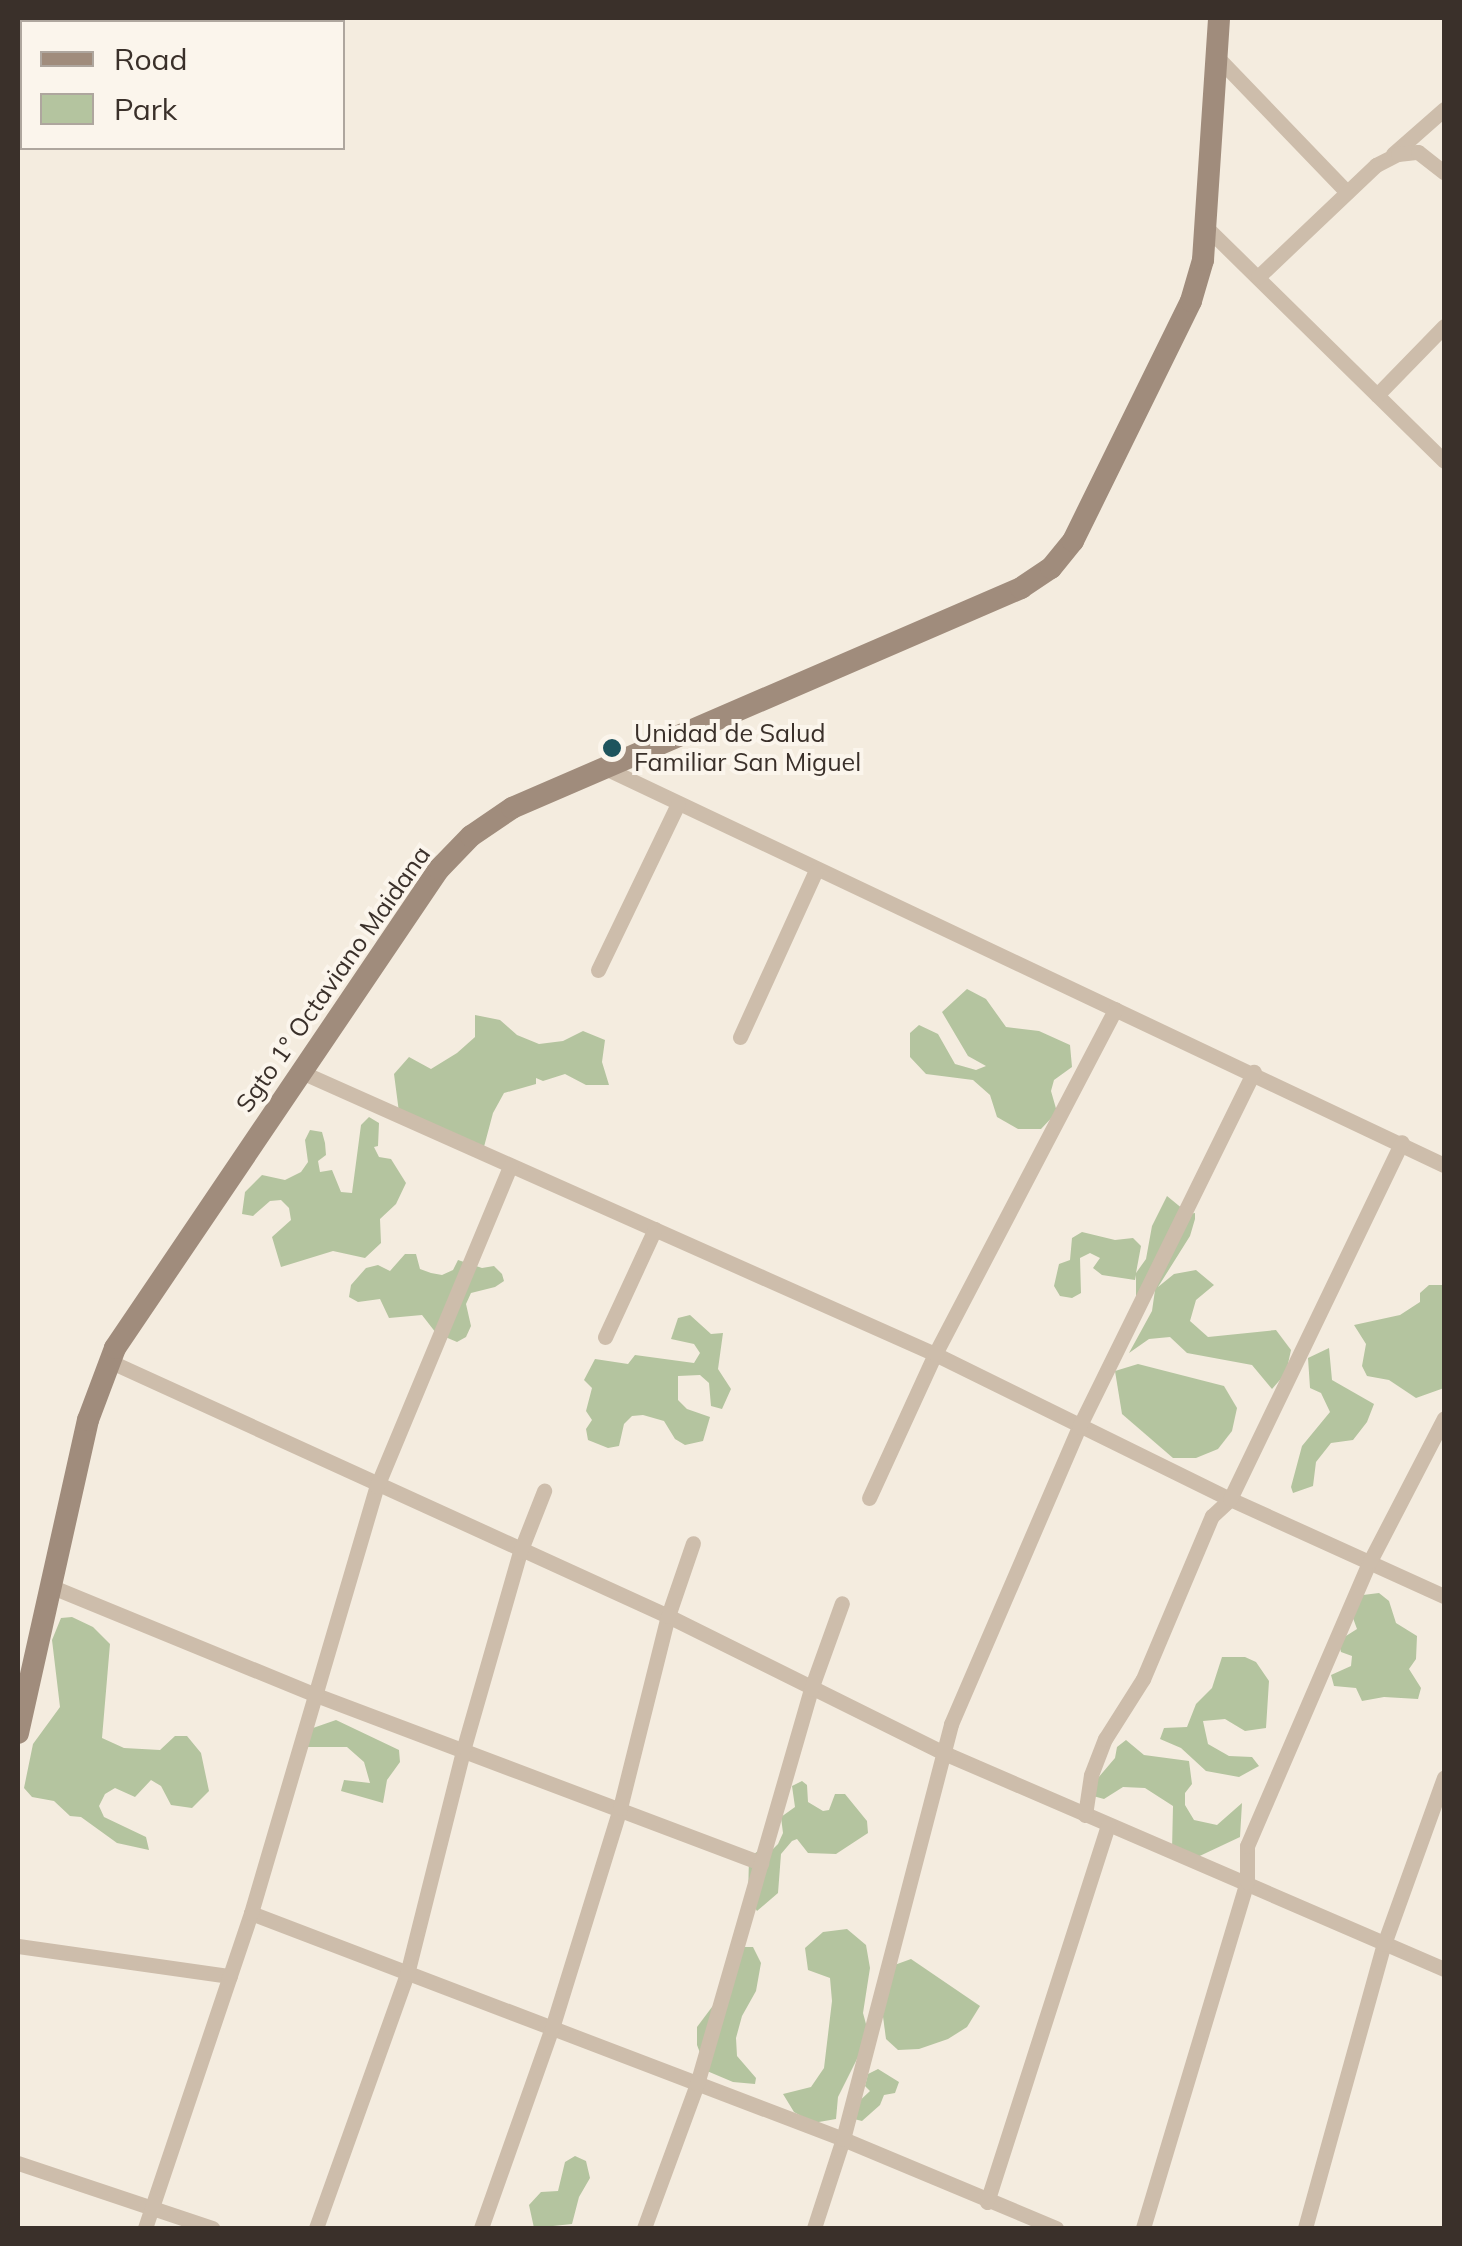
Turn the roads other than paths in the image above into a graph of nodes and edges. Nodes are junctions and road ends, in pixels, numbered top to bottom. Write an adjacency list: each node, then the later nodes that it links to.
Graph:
1 (1219, 18): 2 (main road, Sgto 1° Octaviano Maidana)
2 (1216, 56): 6 (street); 7 (main road, Sgto 1° Octaviano Maidana)
3 (1444, 109): 4 (street)
4 (1386, 160): 5 (street); 6 (street)
5 (1444, 172)
6 (1347, 192): 8 (street)
7 (1208, 228): 8 (street); 12 (main road, Sgto 1° Octaviano Maidana)
8 (1258, 277): 10 (street)
9 (1444, 326): 10 (street)
10 (1377, 396): 11 (street)
11 (1444, 461)
12 (603, 767): 13 (street); 18 (main road, Sgto 1° Octaviano Maidana)
13 (678, 804): 14 (street); 15 (street)
14 (816, 870): 16 (street); 17 (street)
15 (598, 970)
16 (1116, 1009): 19 (street); 25 (street)
17 (740, 1036)
18 (299, 1071): 22 (street); 26 (main road, Sgto 1° Octaviano Maidana)
19 (1254, 1072): 20 (street); 28 (street)
20 (1402, 1142): 21 (street); 32 (street)
21 (1444, 1165)
22 (510, 1166): 23 (street); 29 (street)
23 (656, 1228): 24 (street); 25 (street)
24 (605, 1337)
25 (935, 1354): 28 (street); 31 (street)
26 (109, 1361): 29 (street); 36 (main road, Sgto 1° Octaviano Maidana)
27 (1444, 1418): 35 (street)
28 (1080, 1428): 32 (street); 44 (street)
29 (377, 1486): 34 (street); 41 (street)
30 (544, 1491): 34 (street)
31 (869, 1498)
32 (1230, 1499): 35 (street); 47 (street)
33 (693, 1543): 39 (street)
34 (520, 1552): 39 (street); 43 (street)
35 (1370, 1561): 37 (street); 50 (street)
36 (50, 1586): 41 (street); 42 (main road, Sgto 1° Octaviano Maidana)
37 (1444, 1596)
38 (842, 1603): 40 (street)
39 (668, 1616): 40 (street); 46 (street)
40 (811, 1690): 44 (street); 49 (street)
41 (316, 1694): 43 (street); 51 (street)
42 (18, 1733)
43 (464, 1747): 46 (street); 55 (street)
44 (944, 1753): 47 (street); 59 (street)
45 (1444, 1777): 52 (street)
46 (620, 1808): 49 (street); 57 (street)
47 (1085, 1815): 48 (street)
48 (1108, 1825): 50 (street); 61 (street)
49 (761, 1863): 58 (street)
50 (1247, 1882): 52 (street); 70 (street)
51 (252, 1913): 55 (street); 56 (street)
52 (1384, 1944): 54 (street); 71 (street)
53 (18, 1946): 56 (street)
54 (1444, 1969)
55 (408, 1974): 57 (street); 65 (street)
56 (230, 1976): 62 (street)
57 (552, 2028): 58 (street); 66 (street)
58 (697, 2084): 59 (street); 67 (street)
59 (843, 2139): 61 (street); 68 (street)
60 (18, 2162): 62 (street)
61 (987, 2202): 69 (street)
62 (150, 2207): 63 (street); 64 (street)
63 (145, 2228)
64 (212, 2228)
65 (316, 2228)
66 (481, 2228)
67 (644, 2228)
68 (814, 2228)
69 (1056, 2228)
70 (1143, 2228)
71 (1305, 2228)

